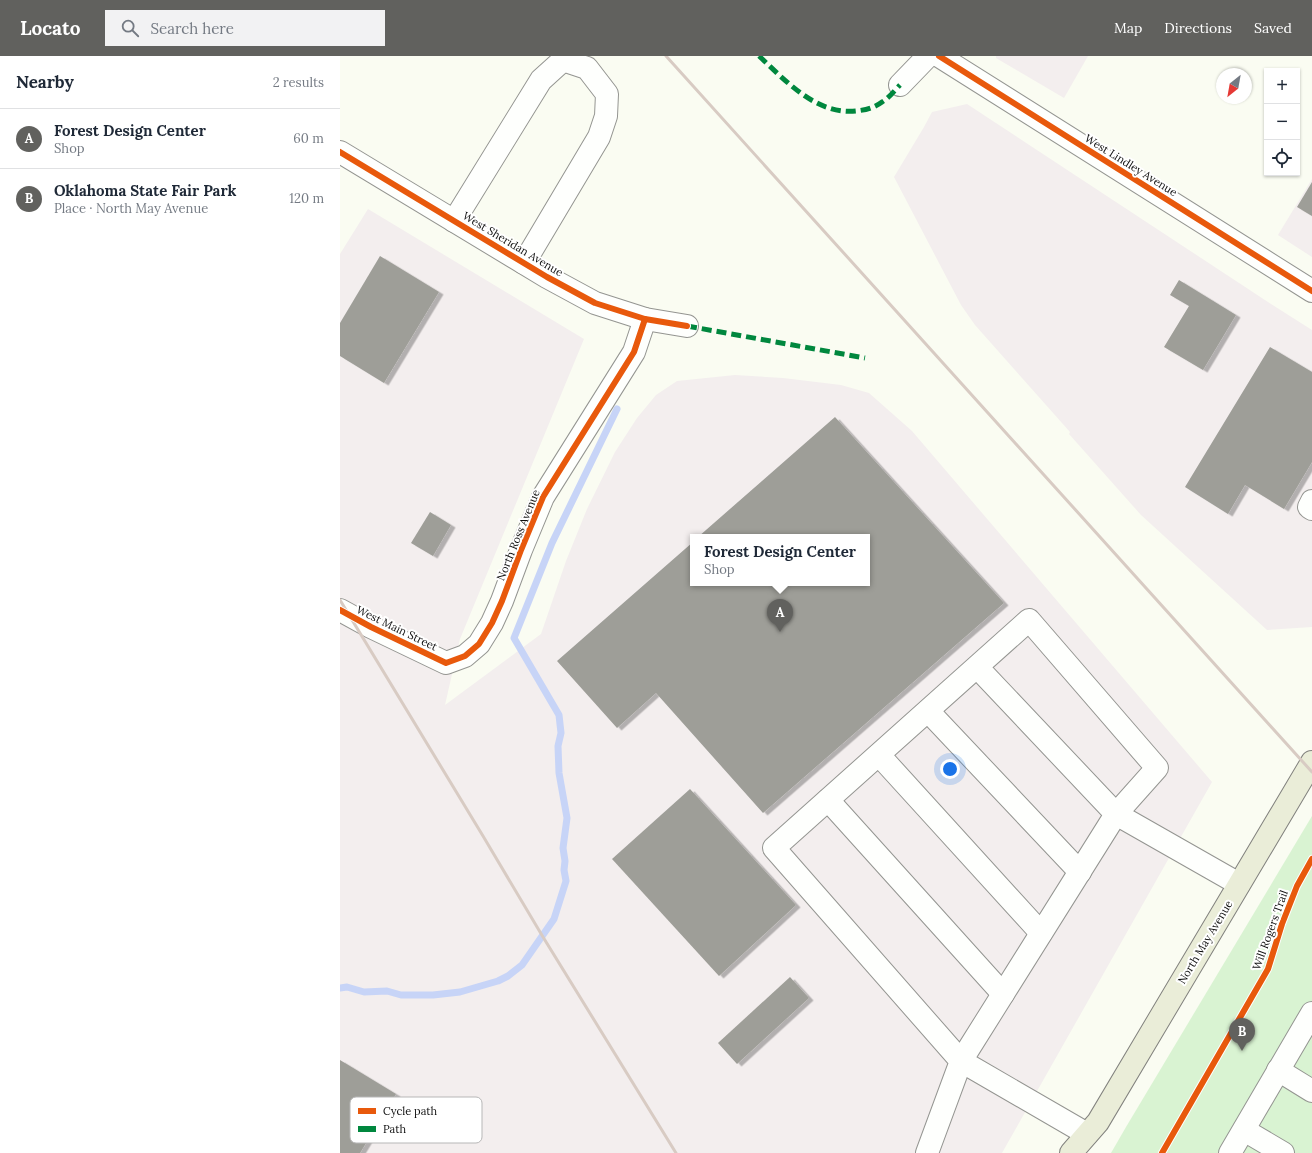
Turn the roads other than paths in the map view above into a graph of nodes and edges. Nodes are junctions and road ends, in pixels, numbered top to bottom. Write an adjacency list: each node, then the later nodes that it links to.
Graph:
1 (928, 56): 3 (street)
2 (939, 56): 7 (street, West Lindley Avenue)
3 (900, 85)
4 (340, 152): 5 (street, West Sheridan Avenue)
5 (454, 221): 6 (street, West Sheridan Avenue); 6 (street)
6 (524, 263): 8 (street, West Sheridan Avenue)
7 (1312, 291)
8 (645, 319): 9 (street, West Sheridan Avenue); 13 (street, North Ross Avenue)
9 (687, 326)
10 (1312, 501): 11 (street)
11 (1312, 509)
12 (340, 610): 13 (street, West Main Street)
13 (446, 663)
14 (977, 666): 15 (street); 19 (street); 19 (street)
15 (928, 711): 16 (street); 20 (street)
16 (879, 755): 18 (street); 22 (street)
17 (1312, 762): 21 (main road, North May Avenue)
18 (828, 800): 23 (street); 25 (street)
19 (1116, 814): 20 (street); 21 (street)
20 (1080, 872): 22 (street)
21 (1239, 884): 29 (main road, North May Avenue)
22 (1041, 933): 23 (street)
23 (1004, 994): 25 (street)
24 (1310, 1021): 26 (street)
25 (961, 1061): 29 (street); 30 (street)
26 (1278, 1070): 27 (street); 28 (street)
27 (1312, 1091)
28 (1244, 1130): 32 (street); 33 (street)
29 (1090, 1136): 31 (main road, North May Avenue)
30 (927, 1153)
31 (1071, 1153)
32 (1230, 1153)
33 (1283, 1153)

